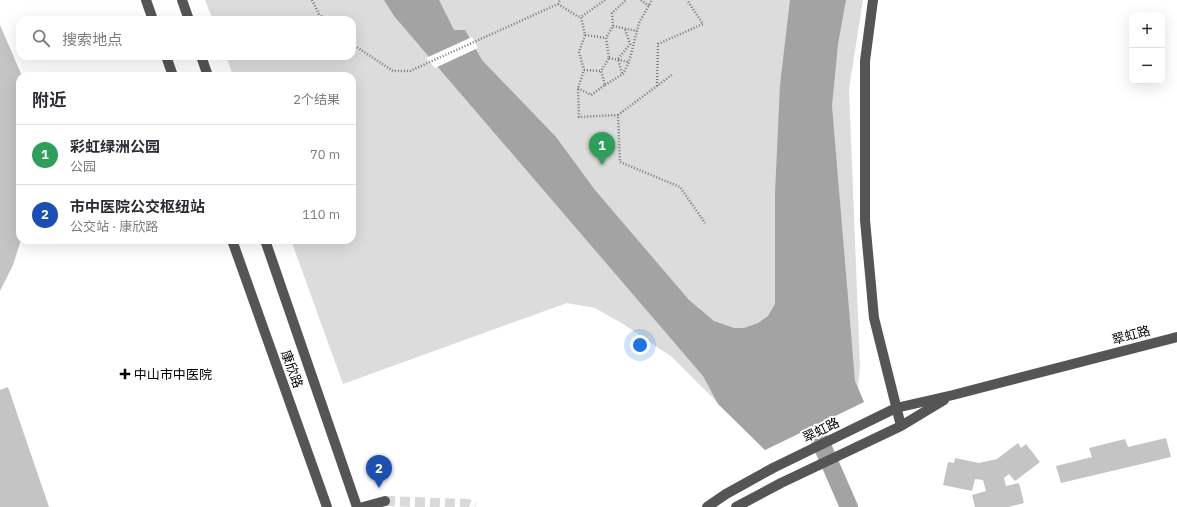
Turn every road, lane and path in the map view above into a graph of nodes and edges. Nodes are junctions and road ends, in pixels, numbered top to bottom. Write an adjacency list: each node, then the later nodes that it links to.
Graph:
1 (146, 0): 13 (street)
2 (182, 0): 14 (street)
3 (312, 0): 15 (path)
4 (560, 0): 11 (path)
5 (605, 0): 16 (path)
6 (626, 0): 17 (path)
7 (641, 0): 12 (path)
8 (652, 0): 12 (path)
9 (687, 0): 35 (path)
10 (873, 0): 43 (street)
11 (558, 4): 16 (path); 22 (path)
12 (649, 6): 19 (path)
13 (152, 16)
14 (188, 16)
15 (321, 16)
16 (581, 17): 20 (path)
17 (613, 26): 18 (path); 21 (path)
18 (625, 29): 19 (path); 24 (path)
19 (637, 31): 27 (path)
20 (585, 35): 21 (path); 28 (path)
21 (606, 38): 23 (path)
22 (356, 47)
23 (609, 58): 24 (path); 29 (path)
24 (618, 59): 27 (path); 32 (path)
25 (167, 60): 30 (street)
26 (202, 60): 31 (street)
27 (629, 62): 32 (path)
28 (584, 70): 29 (path); 36 (path)
29 (601, 71): 34 (path)
30 (172, 72)
31 (207, 72)
32 (623, 74): 34 (path)
33 (673, 74): 35 (path)
34 (605, 85): 36 (path)
35 (657, 86): 37 (path)
36 (578, 88): 37 (path)
37 (618, 115): 38 (path)
38 (705, 223)
39 (233, 244): 46 (street, 康欣路)
40 (266, 244): 47 (street, 康欣路)
41 (1177, 337): 42 (street, 翠虹路)
42 (953, 395): 43 (street, 翠虹路); 44 (street, 翠虹路)
43 (896, 408): 44 (street); 49 (street, 翠虹路)
44 (901, 426): 50 (street, 翠虹路)
45 (385, 502): 48 (street)
46 (327, 507)
47 (357, 507)
48 (363, 507)
49 (708, 507)
50 (736, 507)

